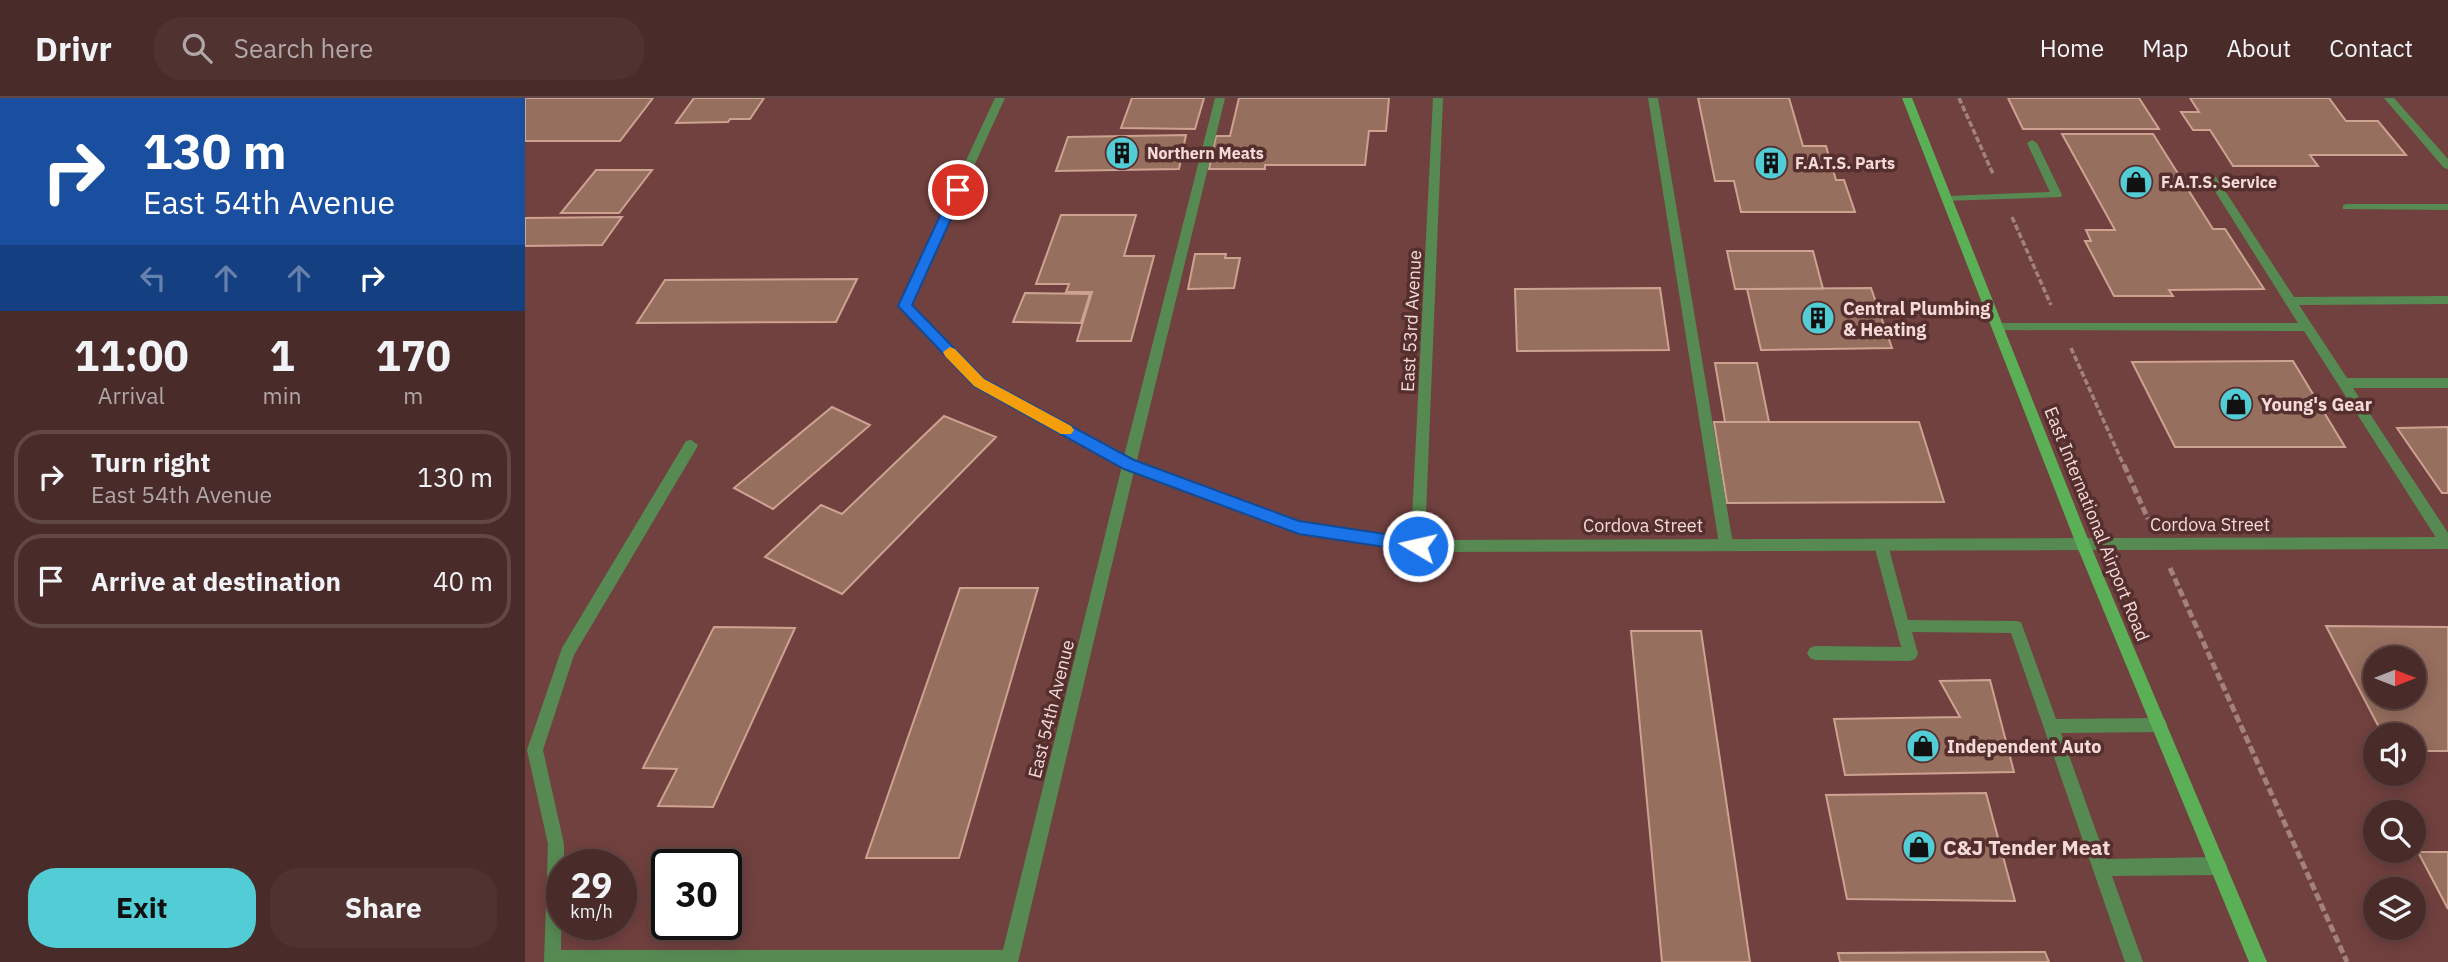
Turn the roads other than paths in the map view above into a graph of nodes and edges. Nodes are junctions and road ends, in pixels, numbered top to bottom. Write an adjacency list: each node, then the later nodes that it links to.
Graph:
1 (1000, 98): 20 (street, Cordova Street)
2 (1220, 98): 20 (street, East 54th Avenue)
3 (1438, 98): 25 (street, East 53rd Avenue)
4 (1653, 98): 22 (street)
5 (1907, 98): 10 (main road, East International Airport Road)
6 (2389, 98): 8 (street)
7 (2032, 143): 10 (street)
8 (2448, 166)
9 (2211, 177): 14 (street)
10 (1947, 199): 15 (main road, East International Airport Road)
11 (2347, 207): 12 (street)
12 (2448, 207)
13 (2448, 300): 14 (street)
14 (2291, 301): 16 (street)
15 (1997, 327): 16 (street); 23 (main road, East International Airport Road)
16 (2307, 327): 17 (street)
17 (2343, 383): 18 (street); 21 (street)
18 (2448, 383)
19 (691, 445): 32 (street)
20 (1129, 464): 25 (street, Cordova Street); 33 (street, East 54th Avenue)
21 (2448, 543): 23 (street, Cordova Street)
22 (1726, 544): 24 (street, Cordova Street); 25 (street, Cordova Street)
23 (2083, 544): 24 (street, Cordova Street); 28 (main road, East International Airport Road)
24 (1881, 545): 26 (street)
25 (1418, 546)
26 (1903, 626): 27 (street); 29 (street)
27 (1815, 653)
28 (2159, 725): 29 (street); 30 (main road, East International Airport Road)
29 (2051, 726): 31 (street)
30 (2218, 866): 31 (street); 35 (main road, East International Airport Road)
31 (2101, 868): 34 (street)
32 (927, 961): 33 (street)
33 (1010, 961)
34 (2134, 962)
35 (2258, 962)

